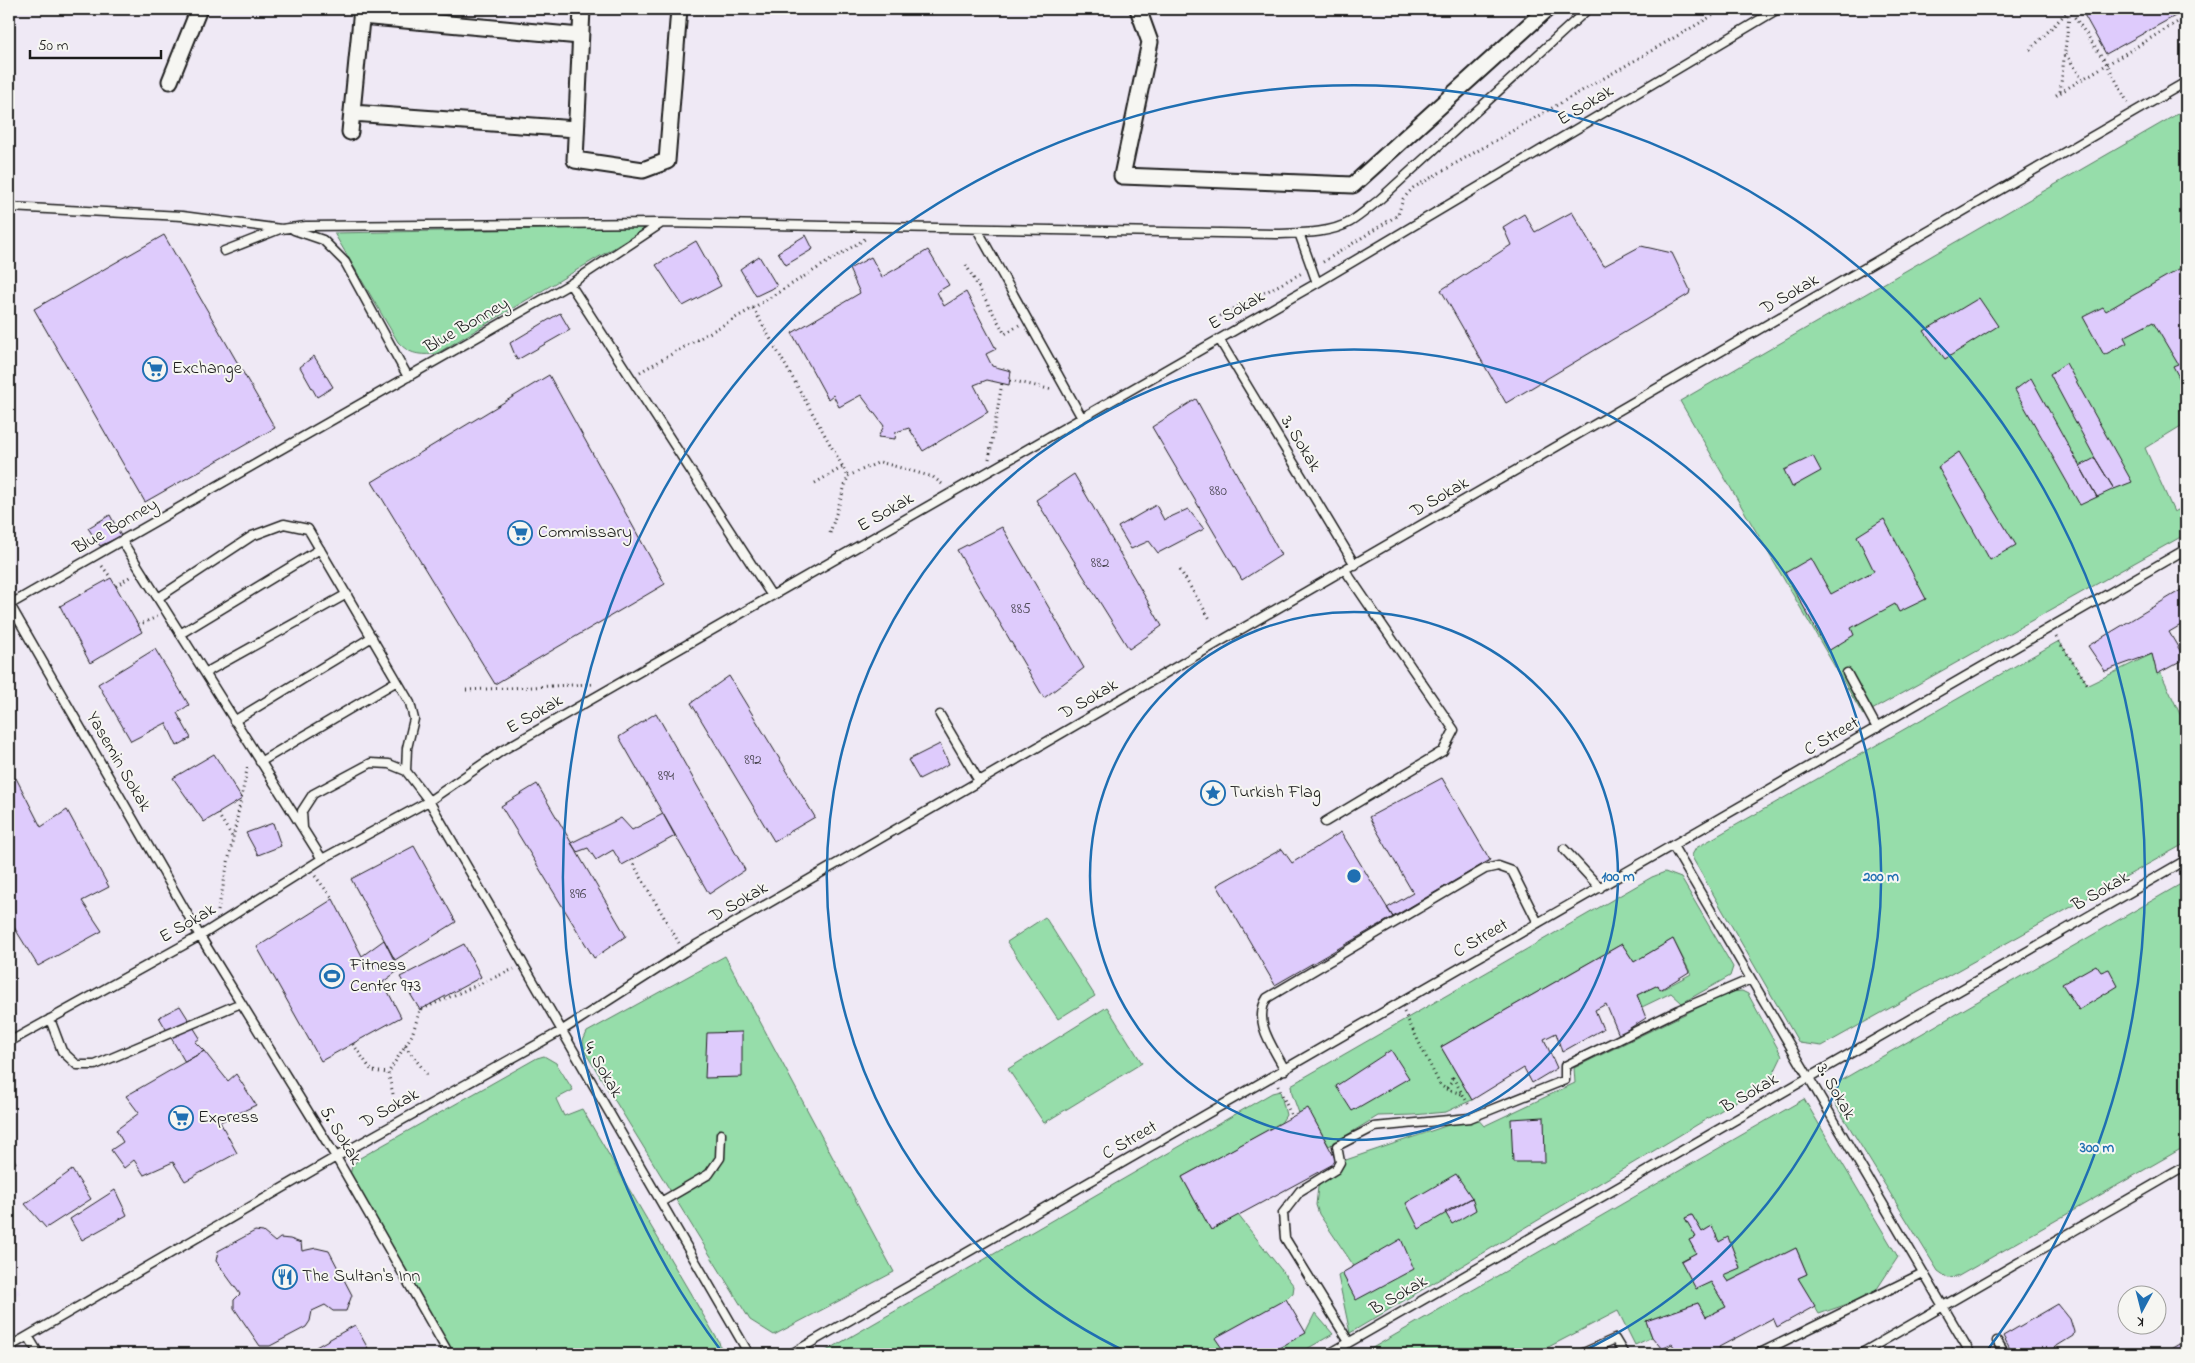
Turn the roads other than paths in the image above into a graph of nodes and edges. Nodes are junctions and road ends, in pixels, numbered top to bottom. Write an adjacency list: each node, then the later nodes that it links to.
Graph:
1 (199, 9): 10 (street)
2 (582, 9): 9 (street)
3 (679, 9): 13 (street)
4 (1138, 9): 5 (street)
5 (1547, 9)
6 (1588, 9): 19 (lane)
7 (1778, 9): 21 (lane, E Sokak)
8 (361, 12): 9 (street); 12 (street)
9 (580, 36): 13 (street)
10 (170, 81)
11 (2186, 82): 29 (lane, D Sokak)
12 (352, 113): 13 (street); 14 (street)
13 (576, 129)
14 (350, 132)
15 (9, 207): 17 (lane)
16 (662, 223): 17 (lane); 18 (lane); 22 (lane, Blue Bonney)
17 (281, 228): 20 (lane); 24 (lane)
18 (977, 229): 19 (lane); 25 (lane)
19 (1299, 234): 21 (lane)
20 (224, 251)
21 (1317, 283): 23 (lane, E Sokak)
22 (570, 284): 24 (lane, Blue Bonney); 32 (lane)
23 (1218, 340): 25 (lane, E Sokak); 29 (lane, 3. Sokak)
24 (408, 377): 26 (lane, Blue Bonney)
25 (1082, 418): 32 (lane, E Sokak)
26 (122, 541): 33 (lane); 34 (lane, Blue Bonney)
27 (320, 549): 31 (lane); 33 (lane); 35 (lane)
28 (2186, 550): 42 (lane, C Street)
29 (1355, 565): 30 (lane, D Sokak)
30 (1345, 570): 45 (lane, D Sokak); 47 (lane)
31 (347, 594): 36 (lane); 37 (lane)
32 (772, 596): 46 (lane, E Sokak)
33 (158, 598): 35 (lane)
34 (9, 604): 55 (lane, Yasemin Sokak)
35 (180, 634): 37 (lane)
36 (372, 637): 39 (lane); 41 (lane)
37 (205, 673): 41 (lane)
38 (1847, 673): 42 (lane)
39 (397, 681): 43 (lane); 44 (lane)
40 (940, 715): 45 (lane)
41 (234, 721): 43 (lane)
42 (1877, 728): 49 (lane, C Street)
43 (260, 762): 48 (lane)
44 (406, 771): 46 (lane, 4. Sokak); 48 (lane)
45 (980, 781): 59 (lane, D Sokak)
46 (429, 801): 51 (lane, E Sokak); 59 (lane, 4. Sokak)
47 (1325, 822)
48 (303, 830): 51 (lane)
49 (1673, 846): 53 (lane, C Street); 56 (lane, 3. Sokak)
50 (1564, 849): 53 (lane)
51 (322, 859): 55 (lane, E Sokak)
52 (2186, 860): 62 (lane, B Sokak)
53 (1600, 888): 54 (lane, C Street)
54 (1538, 923): 61 (lane, C Street); 61 (lane)
55 (200, 936): 57 (lane, 5. Sokak); 58 (lane, E Sokak)
56 (1751, 979): 62 (lane, 3. Sokak); 71 (lane)
57 (241, 1003): 58 (lane); 64 (lane, 5. Sokak)
58 (50, 1019): 60 (lane, E Sokak)
59 (561, 1031): 64 (lane, D Sokak); 66 (lane, 4. Sokak)
60 (9, 1042)
61 (1285, 1070): 76 (lane, C Street)
62 (1809, 1078): 67 (lane, 3. Sokak); 71 (lane, B Sokak)
63 (721, 1134): 66 (lane)
64 (336, 1157): 69 (lane, D Sokak); 74 (lane, 5. Sokak)
65 (2186, 1166): 68 (lane)
66 (661, 1202): 75 (lane, 4. Sokak)
67 (1923, 1273): 68 (lane, 3. Sokak); 80 (lane)
68 (1943, 1306): 81 (lane); 82 (lane, 3. Sokak)
69 (28, 1336): 72 (lane, D Sokak); 73 (lane)
70 (1997, 1341): 83 (lane)
71 (1349, 1342): 77 (lane, B Sokak)
72 (9, 1347)
73 (39, 1354)
74 (449, 1354)
75 (750, 1354)
76 (791, 1354)
77 (1329, 1354)
78 (1581, 1354): 79 (lane)
79 (1624, 1354)
80 (1758, 1354)
81 (1860, 1354)
82 (1971, 1354)
83 (2005, 1354)

